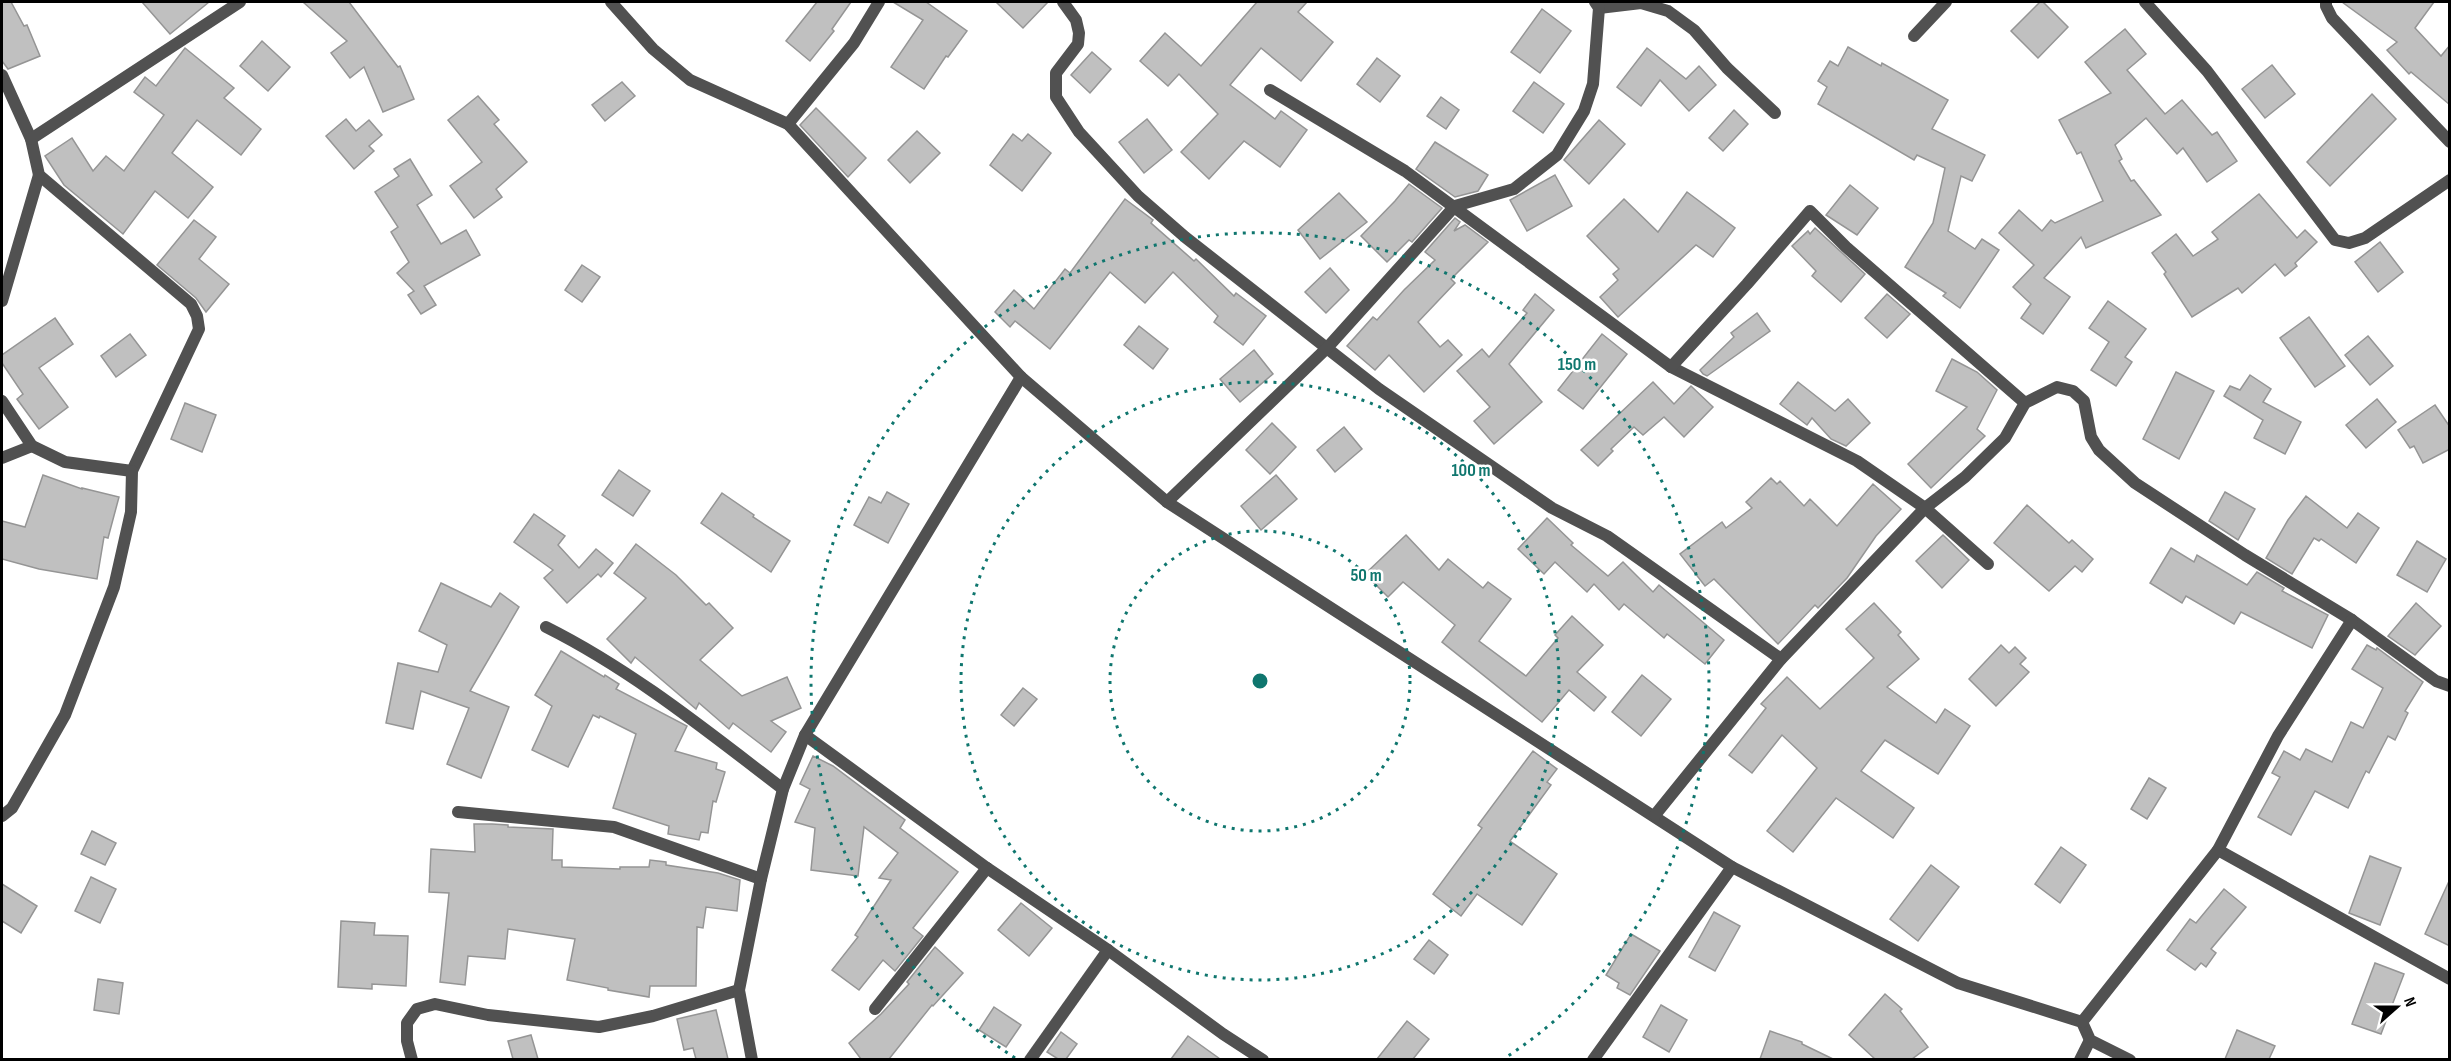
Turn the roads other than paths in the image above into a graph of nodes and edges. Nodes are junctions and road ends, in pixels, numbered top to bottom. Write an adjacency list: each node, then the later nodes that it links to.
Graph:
1 (240, 2): 14 (street)
2 (611, 2): 13 (street)
3 (879, 2): 13 (street)
4 (1063, 2): 20 (street)
5 (1946, 2): 9 (street)
6 (2145, 2): 17 (street)
7 (2326, 2): 15 (street)
8 (1597, 5): 12 (street); 18 (street)
9 (1914, 36)
10 (2, 75): 14 (street)
11 (1270, 90): 18 (street)
12 (1775, 113)
13 (788, 124): 22 (street)
14 (31, 139): 16 (street)
15 (2450, 141)
16 (39, 175): 19 (street); 27 (street)
17 (2450, 180)
18 (1455, 206): 20 (street); 21 (street)
19 (2, 301)
20 (1327, 348): 28 (street); 33 (street)
21 (1671, 368): 24 (street); 29 (street)
22 (1021, 377): 28 (street); 35 (street)
23 (2, 401): 25 (street)
24 (2025, 403): 29 (street); 31 (street)
25 (32, 446): 26 (street); 27 (street)
26 (2, 458)
27 (132, 471): 39 (street)
28 (1167, 502): 38 (street)
29 (1925, 508): 30 (street); 33 (street)
30 (1988, 564)
31 (2352, 620): 34 (street); 40 (street)
32 (546, 627): 36 (street)
33 (1781, 658): 38 (street)
34 (2450, 686)
35 (805, 735): 36 (street); 42 (street)
36 (783, 789): 43 (street)
37 (458, 812): 43 (street)
38 (1655, 815): 41 (street)
39 (2, 816)
40 (2218, 850): 45 (street); 48 (street)
41 (1732, 867): 48 (street); 54 (street)
42 (987, 868): 44 (street); 47 (street)
43 (760, 879): 46 (street)
44 (1108, 950): 52 (street); 53 (street)
45 (2450, 979)
46 (739, 990): 50 (street); 51 (street)
47 (875, 1009)
48 (2082, 1022): 49 (street)
49 (2091, 1040): 55 (street); 56 (street)
50 (412, 1059)
51 (752, 1059)
52 (1030, 1059)
53 (1263, 1059)
54 (1593, 1059)
55 (2080, 1059)
56 (2130, 1059)

